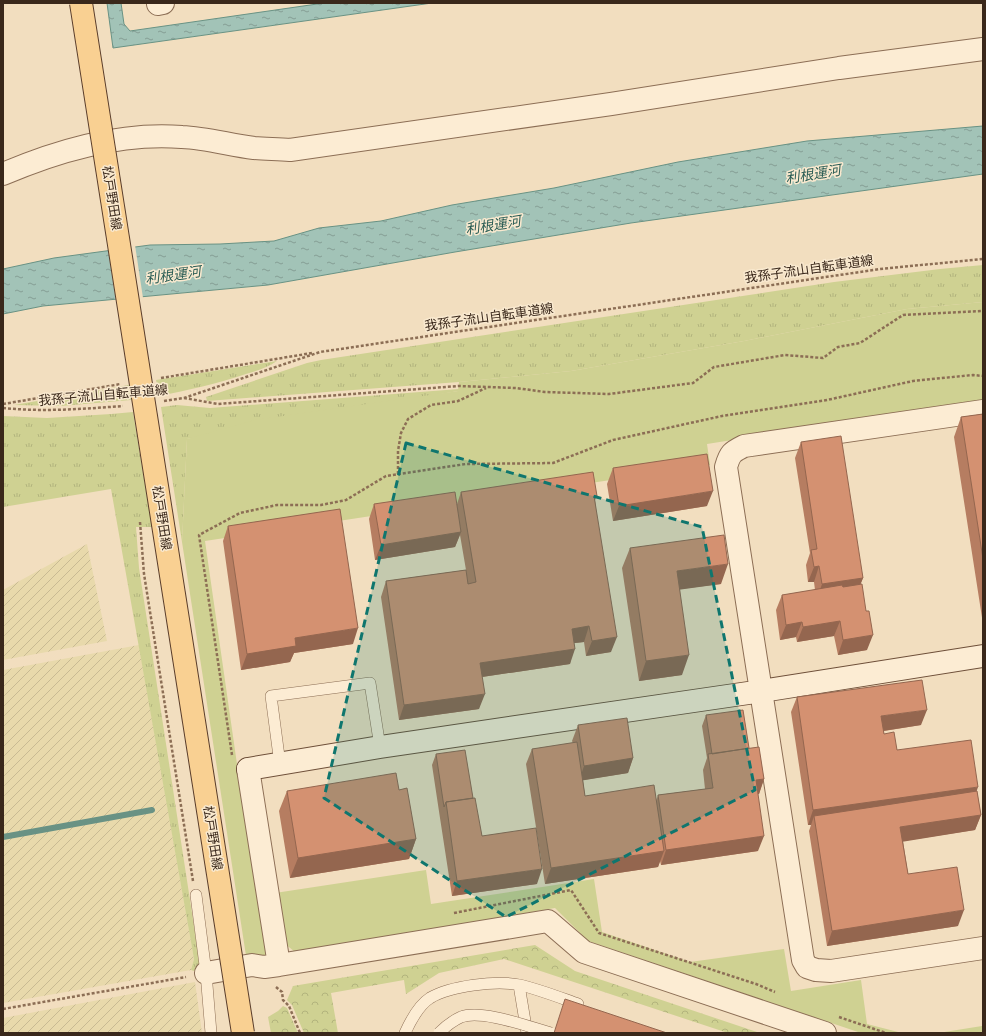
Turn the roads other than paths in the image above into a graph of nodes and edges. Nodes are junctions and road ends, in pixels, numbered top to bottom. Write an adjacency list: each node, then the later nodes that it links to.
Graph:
1 (81, 3): 16 (main road, 松戸野田線, bridge)
2 (983, 49): 3 (street)
3 (3, 174)
4 (983, 411): 6 (street)
5 (983, 656): 6 (street)
6 (762, 690): 7 (street); 10 (street)
7 (380, 747): 8 (street); 8 (lane)
8 (280, 764): 12 (street)
9 (196, 895): 11 (lane)
10 (983, 948)
11 (206, 973): 12 (street); 15 (lane)
12 (276, 975): 21 (street)
13 (519, 985): 14 (lane); 17 (lane); 19 (lane)
14 (586, 1007)
15 (212, 1033)
16 (243, 1033)
17 (404, 1033)
18 (439, 1033): 20 (lane, bridge)
19 (527, 1033)
20 (552, 1033)
21 (825, 1033)

